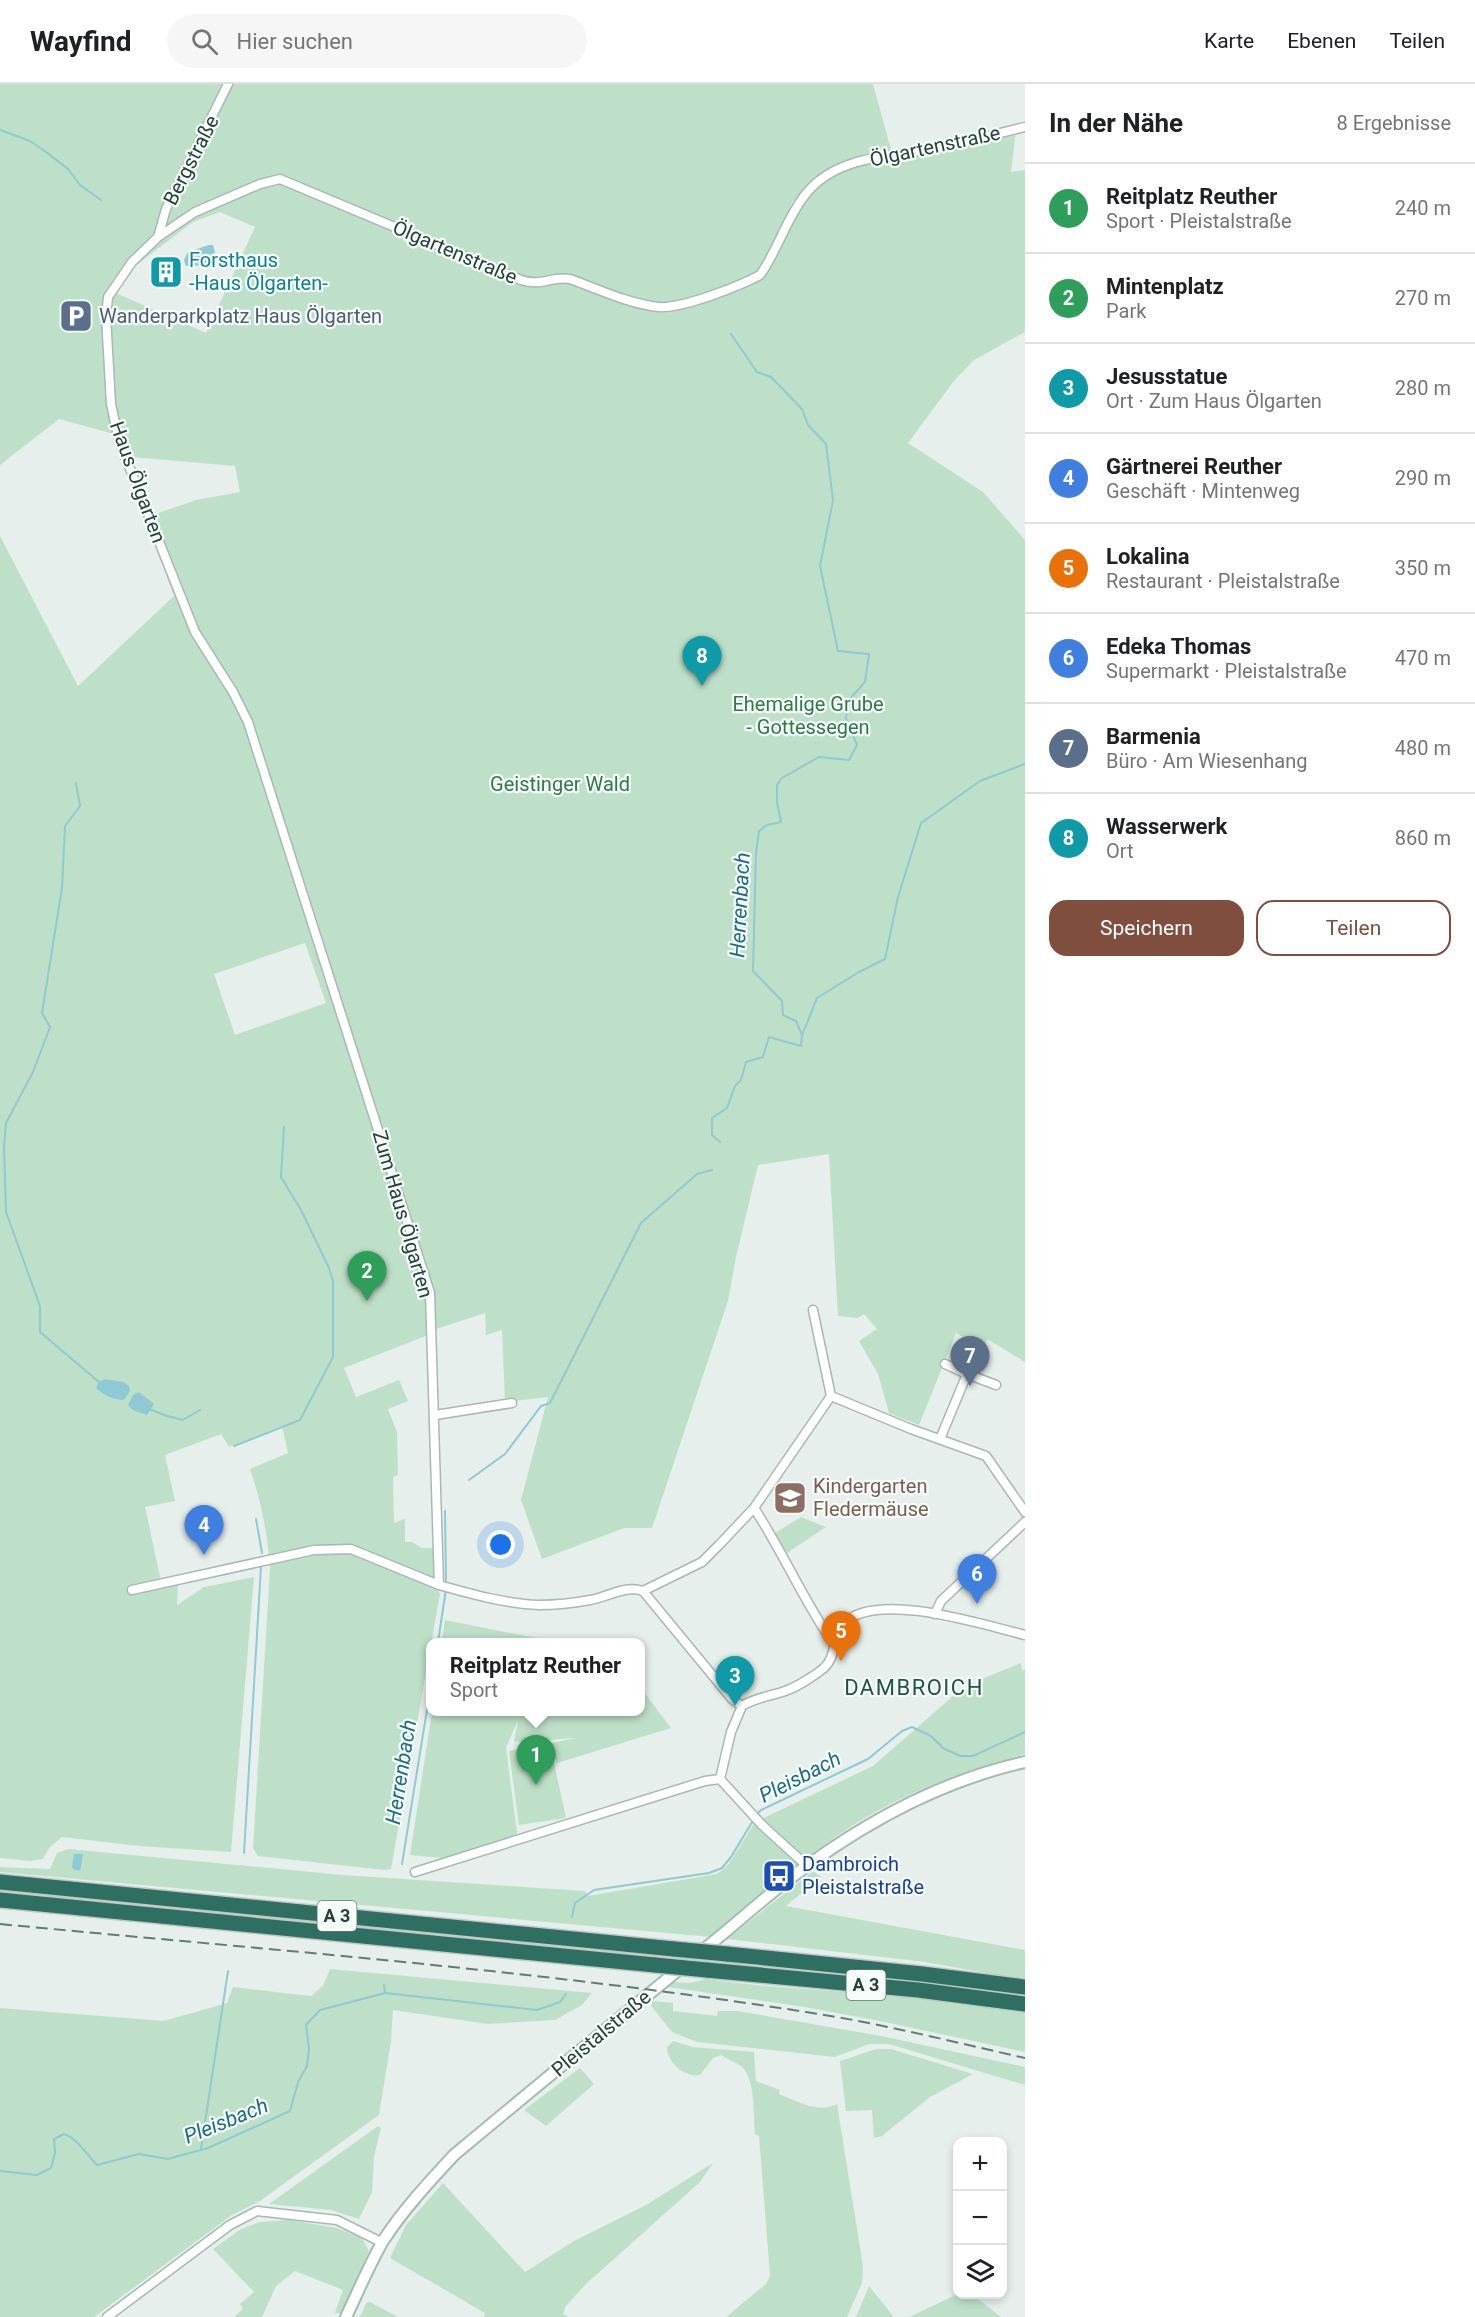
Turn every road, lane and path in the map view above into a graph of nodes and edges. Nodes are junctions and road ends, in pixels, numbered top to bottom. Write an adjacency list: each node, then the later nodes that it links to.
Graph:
1 (228, 84): 3 (street, Bergstraße)
2 (1025, 127): 3 (street, Ölgartenstraße)
3 (158, 237): 4 (street, Haus Ölgarten)
4 (376, 1121): 11 (street, Zum Haus Ölgarten)
5 (813, 1310): 9 (street)
6 (945, 1364): 7 (street)
7 (967, 1374): 8 (street); 12 (street)
8 (996, 1385)
9 (831, 1396): 12 (street); 13 (street)
10 (512, 1402): 11 (street)
11 (435, 1415): 16 (street, Zum Haus Ölgarten)
12 (940, 1439): 14 (street)
13 (754, 1508): 18 (street); 21 (street)
14 (1025, 1512)
15 (1025, 1522): 19 (street)
16 (439, 1585): 17 (street); 18 (street)
17 (132, 1590)
18 (643, 1591): 22 (street)
19 (935, 1614): 20 (street); 21 (street)
20 (1025, 1635)
21 (834, 1643): 22 (street)
22 (742, 1706): 24 (street)
23 (1025, 1762): 25 (main road, Pleistalstraße)
24 (720, 1779): 25 (street); 26 (street)
25 (807, 1866): 31 (main road, Pleistalstraße)
26 (415, 1872)
27 (0, 1882): 29 (highway, A 3, bridge)
28 (0, 1900): 30 (highway, A 3, bridge)
29 (1025, 1988)
30 (1025, 2004)
31 (382, 2243): 32 (street); 33 (main road, Pleistalstraße)
32 (107, 2317)
33 (346, 2317)

